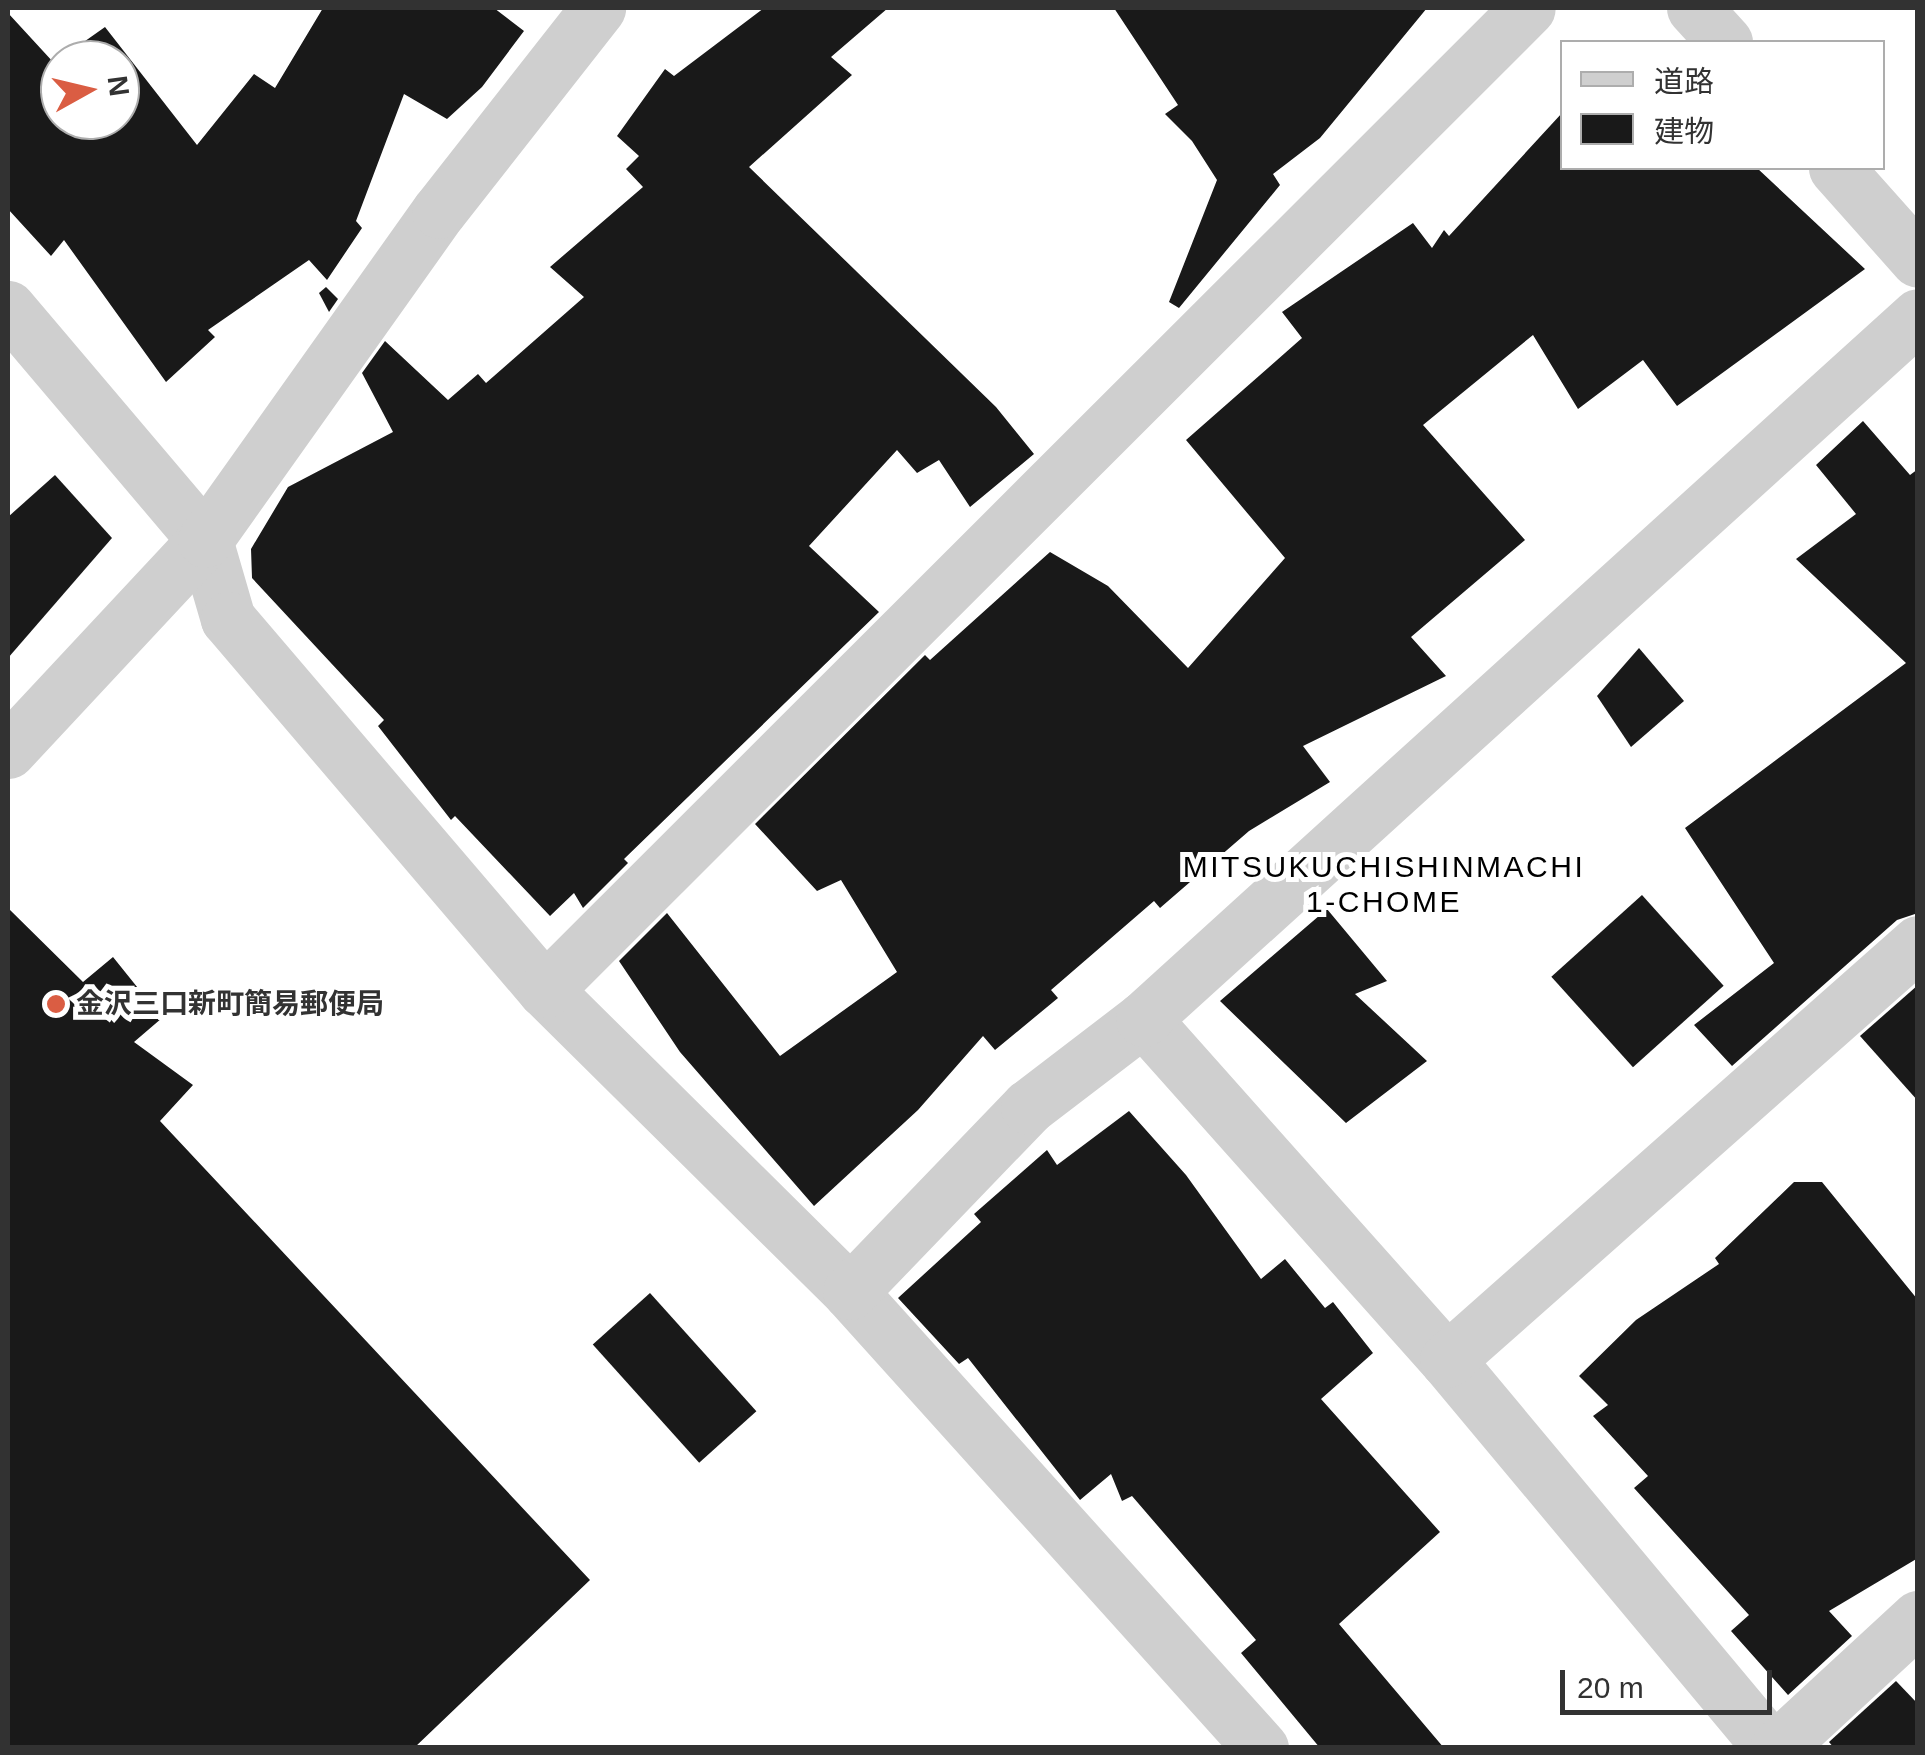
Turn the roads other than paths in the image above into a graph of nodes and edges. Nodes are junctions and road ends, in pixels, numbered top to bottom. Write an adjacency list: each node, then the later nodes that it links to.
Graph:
1 (598, 8): 9 (street)
2 (1528, 8): 12 (street)
3 (1694, 8): 4 (street)
4 (1723, 40)
5 (1838, 170): 6 (street)
6 (1918, 260)
7 (8, 308): 9 (street)
8 (1918, 316): 13 (street)
9 (205, 540): 10 (street); 12 (street)
10 (8, 751)
11 (1918, 943): 15 (street)
12 (544, 990): 14 (street)
13 (1143, 1019): 14 (street); 15 (street)
14 (850, 1292): 17 (street)
15 (1447, 1360): 18 (street)
16 (1918, 1618): 18 (street)
17 (1262, 1748)
18 (1774, 1748)

